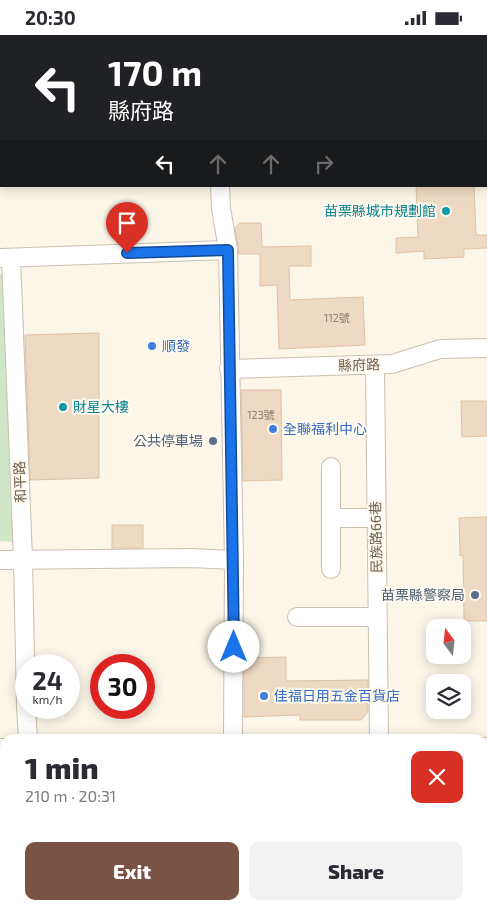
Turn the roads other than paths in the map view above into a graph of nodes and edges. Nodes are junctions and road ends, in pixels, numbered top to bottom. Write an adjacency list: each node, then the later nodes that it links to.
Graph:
1 (220, 187): 2 (street)
2 (228, 250): 3 (street); 6 (street)
3 (5, 258): 10 (street, 和平路)
4 (487, 348): 5 (street, 縣府路)
5 (375, 365): 6 (street, 縣府路); 9 (street, 民族路66巷)
6 (229, 369): 12 (street)
7 (331, 467): 8 (street)
8 (331, 517): 9 (street); 13 (street)
9 (376, 518): 15 (street, 民族路66巷)
10 (22, 559): 11 (street); 12 (street); 16 (street, 和平路)
11 (0, 560)
12 (234, 560): 19 (street)
13 (331, 569)
14 (297, 617): 15 (street)
15 (377, 617): 20 (street, 民族路66巷)
16 (25, 654)
17 (27, 719): 18 (street, 和平路)
18 (28, 734)
19 (233, 734)
20 (379, 734)

